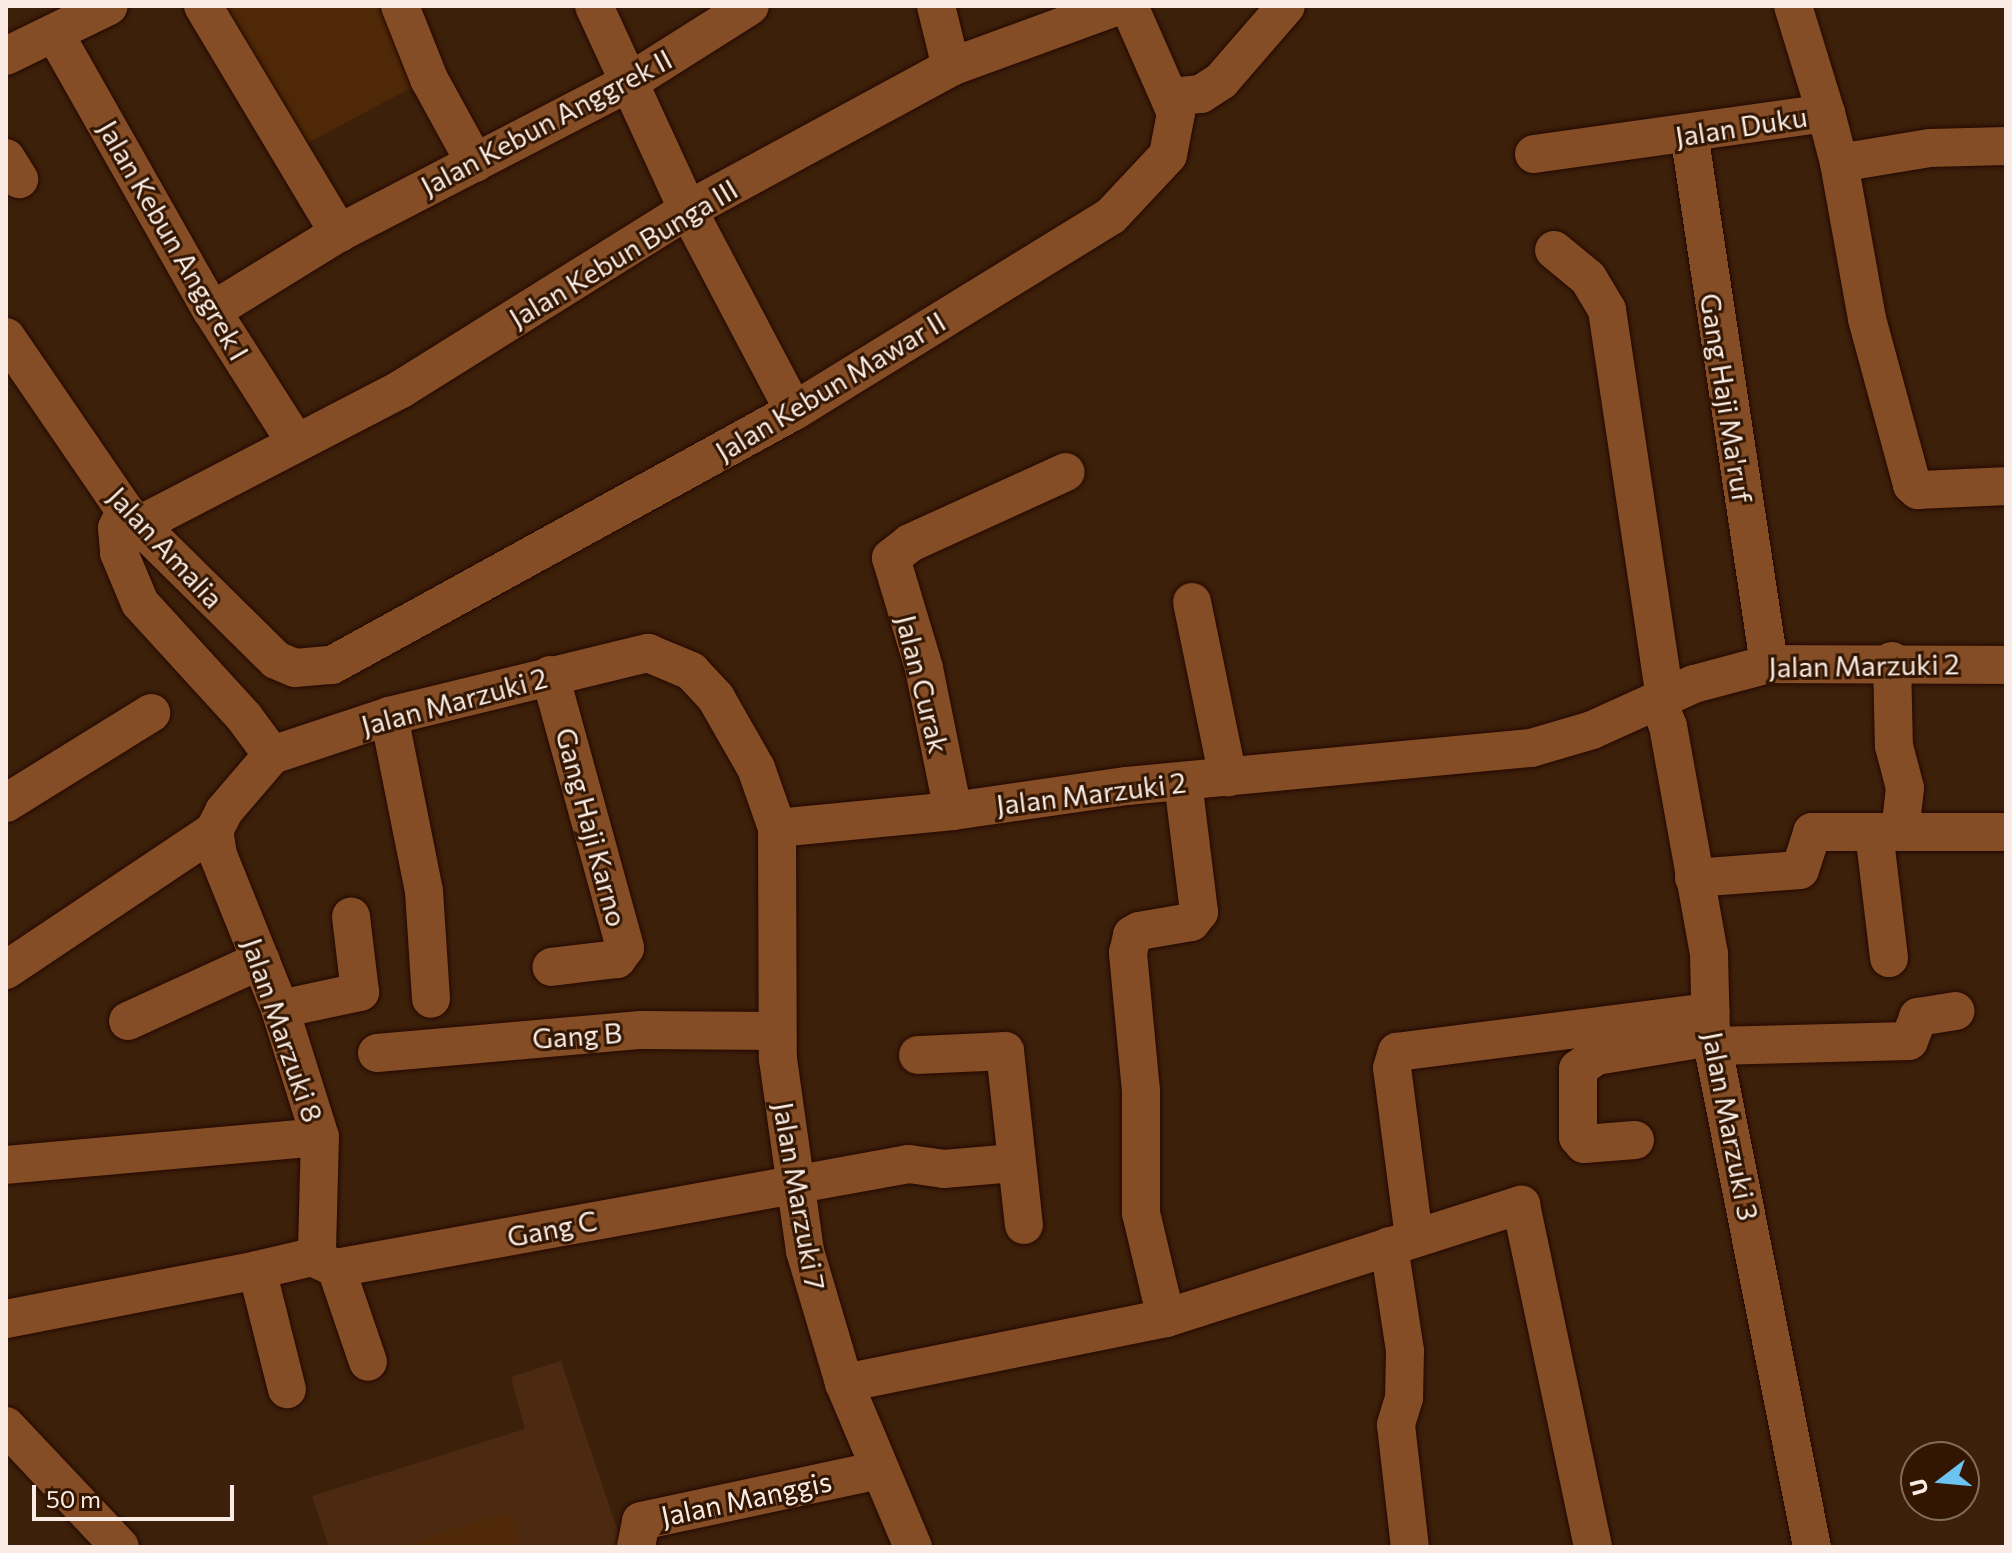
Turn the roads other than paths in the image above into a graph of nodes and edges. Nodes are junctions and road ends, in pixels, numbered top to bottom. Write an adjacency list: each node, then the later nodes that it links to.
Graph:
1 (109, 6): 11 (street)
2 (203, 6): 23 (street)
3 (400, 6): 20 (street)
4 (594, 6): 14 (street)
5 (750, 6): 14 (street, Jalan Kebun Anggrek II)
6 (936, 6): 13 (street)
7 (1118, 6): 13 (street, Jalan Kebun Bunga III)
8 (1129, 6): 15 (street, Jalan Kebun Mawar II)
9 (1286, 6): 15 (street)
10 (1793, 6): 16 (street)
11 (55, 34): 12 (street); 25 (street, Jalan Kebun Anggrek I)
12 (6, 56)
13 (951, 67): 22 (street, Jalan Kebun Bunga III)
14 (628, 83): 20 (street, Jalan Kebun Anggrek II); 22 (street)
15 (1171, 97): 27 (street, Jalan Kebun Mawar II)
16 (1826, 113): 17 (street, Jalan Duku); 21 (street, Jalan Duku)
17 (1689, 133): 19 (street, Jalan Duku); 34 (street, Gang Haji Ma'ruf)
18 (2006, 146): 21 (street)
19 (1534, 154)
20 (475, 163): 23 (street, Jalan Kebun Anggrek II)
21 (1839, 163): 30 (street, Jalan Duku)
22 (688, 210): 27 (street); 28 (street, Jalan Kebun Bunga III)
23 (339, 233): 25 (street, Jalan Kebun Anggrek II)
24 (1554, 250): 38 (street, Jalan Marzuki 3)
25 (212, 311): 28 (street, Jalan Kebun Anggrek I)
26 (6, 337): 31 (street, Jalan Amalia)
27 (794, 411): 35 (street, Jalan Kebun Mawar II)
28 (296, 443): 31 (street, Jalan Kebun Bunga III)
29 (1066, 472): 45 (street, Jalan Curak)
30 (2006, 486)
31 (132, 518): 35 (street, Jalan Amalia); 41 (street)
32 (1192, 602): 42 (street)
33 (1892, 661): 34 (street, Jalan Marzuki 2); 36 (street, Jalan Marzuki 2); 48 (street)
34 (1769, 664): 38 (street, Jalan Marzuki 2)
35 (332, 665)
36 (2006, 665)
37 (550, 675): 40 (street, Jalan Marzuki 2); 46 (street, Jalan Marzuki 2); 54 (street, Gang Haji Karno)
38 (1662, 701): 42 (street, Jalan Marzuki 2); 50 (street, Jalan Marzuki 3)
39 (151, 713): 44 (street)
40 (389, 716): 41 (street, Jalan Marzuki 2); 56 (street)
41 (258, 736): 47 (street)
42 (1228, 777): 43 (street, Jalan Marzuki 2)
43 (1183, 781): 45 (street, Jalan Marzuki 2); 73 (street)
44 (6, 803)
45 (953, 811): 46 (street, Jalan Marzuki 2)
46 (777, 828): 60 (street, Jalan Marzuki 7)
47 (214, 831): 53 (street, Jalan Marzuki 8); 55 (street)
48 (1887, 832): 49 (street); 50 (street); 52 (street)
49 (2006, 832)
50 (1694, 878): 61 (street, Jalan Marzuki 3)
51 (351, 917): 57 (street)
52 (1889, 958)
53 (261, 960): 57 (street, Jalan Marzuki 8); 59 (street)
54 (551, 967)
55 (6, 970)
56 (431, 999)
57 (280, 1009): 64 (street, Jalan Marzuki 8)
58 (1956, 1011): 61 (street)
59 (128, 1021)
60 (777, 1031): 62 (street, Gang B); 68 (street, Jalan Marzuki 7)
61 (1712, 1032): 65 (street); 70 (street); 85 (street, Jalan Marzuki 3)
62 (377, 1053)
63 (918, 1055): 66 (street)
64 (320, 1137): 67 (street); 71 (street, Jalan Marzuki 8)
65 (1635, 1140)
66 (1014, 1163): 68 (street, Gang C); 69 (street)
67 (6, 1165)
68 (794, 1182): 71 (street, Gang C); 76 (street, Jalan Marzuki 7)
69 (1024, 1225)
70 (1402, 1241): 73 (street); 83 (street); 84 (street)
71 (324, 1262): 72 (street); 75 (street)
72 (257, 1270): 74 (street); 77 (street)
73 (1166, 1318): 76 (street)
74 (6, 1319)
75 (368, 1362)
76 (844, 1383): 79 (street, Jalan Marzuki 7)
77 (287, 1389)
78 (6, 1426): 80 (street)
79 (879, 1470): 81 (street, Jalan Manggis); 82 (street, Jalan Marzuki 7)
80 (120, 1547)
81 (636, 1547)
82 (913, 1547)
83 (1410, 1547)
84 (1593, 1547)
85 (1812, 1547)

